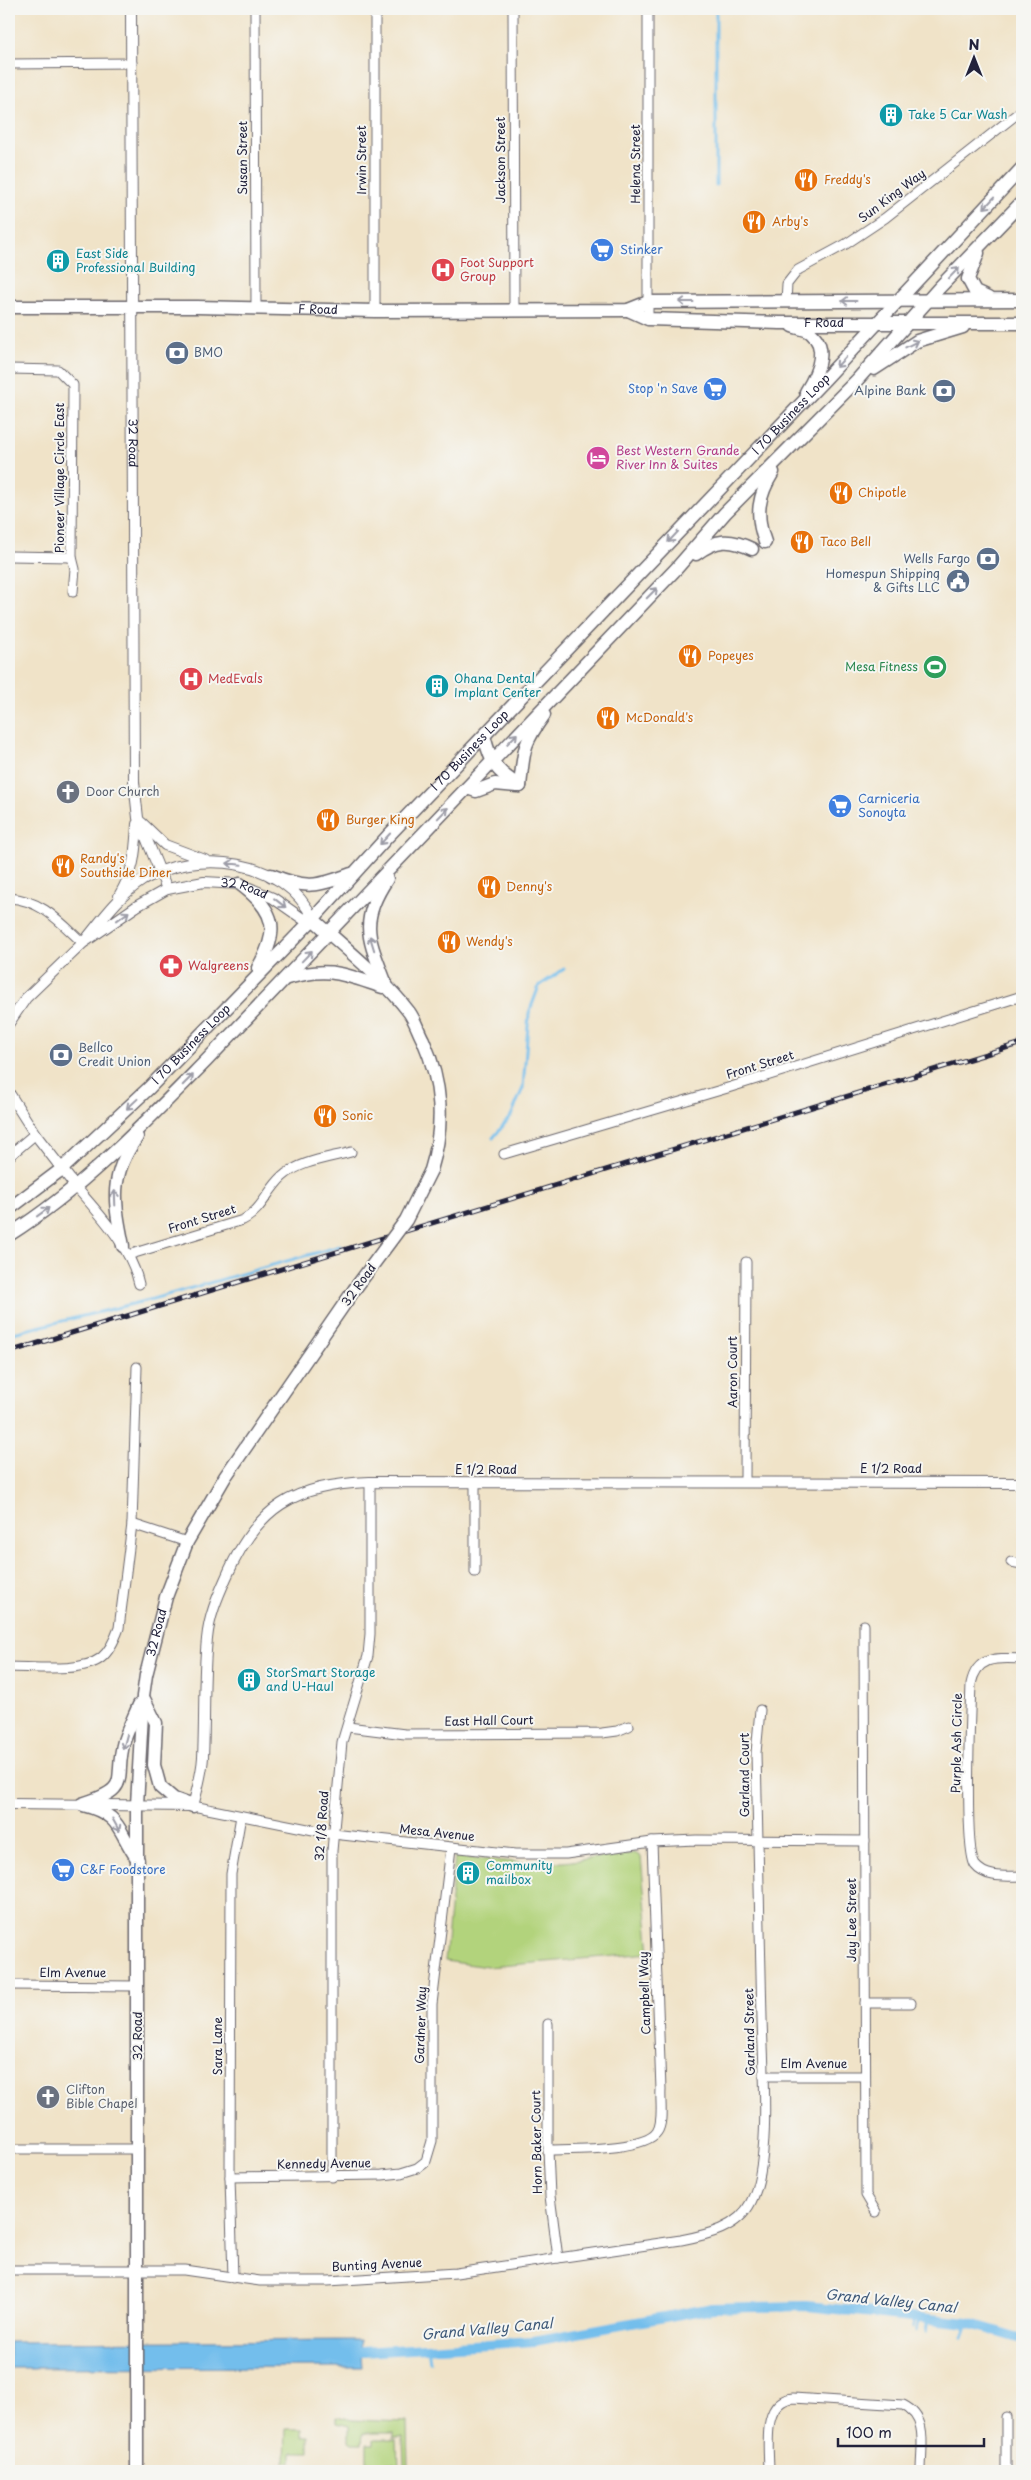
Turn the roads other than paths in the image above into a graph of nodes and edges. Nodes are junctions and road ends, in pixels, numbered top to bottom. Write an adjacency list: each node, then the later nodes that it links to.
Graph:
1 (131, 9): 6 (street, 32 Road)
2 (255, 9): 20 (street, Susan Street)
3 (375, 9): 22 (street, Irwin Street)
4 (513, 9): 23 (street, Jackson Street)
5 (648, 9): 17 (street, Helena Street)
6 (132, 63): 7 (street); 18 (street, 32 Road)
7 (9, 64)
8 (1022, 110): 16 (street, Sun King Way)
9 (1022, 168): 12 (main road, I 70 Business Loop, one-way to 12)
10 (1022, 202): 11 (main road, I 70 Business Loop)
11 (982, 244): 13 (main road, I 70 Business Loop, one-way to 11); 14 (main road)
12 (898, 300): 13 (main road, F Road); 16 (main road, F Road, one-way to 16); 25 (main road, I 70 Business Loop)
13 (928, 300): 14 (main road, F Road); 26 (main road, I 70 Business Loop)
14 (993, 300): 15 (main road, F Road)
15 (1022, 300)
16 (786, 301): 17 (main road, F Road, one-way to 17)
17 (648, 302): 21 (main road, F Road); 24 (street, Helena Street)
18 (134, 306): 19 (main road, F Road); 20 (main road, F Road); 45 (street, 32 Road)
19 (9, 307)
20 (256, 308): 22 (main road, F Road)
21 (628, 310): 23 (main road, F Road); 24 (main road, F Road)
22 (375, 311): 23 (main road, F Road)
23 (514, 311)
24 (648, 319): 27 (main road, F Road)
25 (878, 322): 26 (main road, F Road); 27 (main road, F Road); 32 (main road, I 70 Business Loop, one-way to 32)
26 (908, 322): 28 (main road, F Road); 31 (main road, I 70 Business Loop)
27 (780, 323): 32 (main road)
28 (990, 323): 29 (main road, F Road); 31 (main road, one-way to 28)
29 (1022, 323)
30 (9, 369): 37 (street, Pioneer Village Circle East)
31 (857, 380): 33 (main road, I 70 Business Loop)
32 (785, 420): 41 (main road, I 70 Business Loop, one-way to 41)
33 (788, 448): 34 (main road); 38 (main road, I 70 Business Loop)
34 (765, 542)
35 (752, 549): 38 (main road)
36 (9, 556): 37 (street)
37 (72, 557): 39 (street, Pioneer Village Circle East)
38 (676, 569): 40 (main road, I 70 Business Loop, one-way to 38)
39 (73, 592)
40 (583, 665): 42 (main road, I 70 Business Loop, one-way to 40); 43 (main road)
41 (484, 736): 42 (main road); 49 (main road, I 70 Business Loop, one-way to 49)
42 (491, 762): 43 (main road); 44 (main road, I 70 Business Loop)
43 (520, 786): 44 (main road)
44 (467, 788): 46 (main road, I 70 Business Loop, one-way to 44)
45 (138, 818): 47 (street); 48 (street, 32 Road); 54 (street)
46 (405, 852): 56 (main road, I 70 Business Loop); 59 (main road, one-way to 46)
47 (216, 863): 48 (street, 32 Road); 50 (street, 32 Road, one-way to 47)
48 (160, 873): 52 (street, 32 Road); 54 (street, 32 Road)
49 (354, 874): 50 (main road); 55 (main road, I 70 Business Loop)
50 (271, 876): 55 (street, 32 Road)
51 (240, 884): 52 (street, 32 Road); 55 (street, 32 Road, one-way to 55); 60 (main road)
52 (167, 889): 57 (street, 32 Road, one-way to 52)
53 (9, 898): 57 (street)
54 (112, 907): 57 (street, 32 Road)
55 (313, 919): 56 (main road, 32 Road); 60 (main road, I 70 Business Loop)
56 (329, 934): 58 (main road, I 70 Business Loop, one-way to 56); 59 (main road, 32 Road)
57 (83, 944): 62 (street, 32 Road)
58 (285, 979): 59 (main road); 64 (main road, I 70 Business Loop, one-way to 58)
59 (388, 989): 82 (main road, 32 Road, bridge)
60 (243, 990): 69 (main road, I 70 Business Loop, one-way to 69)
61 (1022, 996): 67 (street, Front Street)
62 (9, 1023)
63 (9, 1094): 65 (street)
64 (153, 1115): 70 (main road, I 70 Business Loop); 73 (main road, one-way to 64)
65 (35, 1134): 68 (street); 69 (street)
66 (350, 1152): 73 (street, Front Street)
67 (504, 1154)
68 (9, 1156)
69 (62, 1169): 70 (street); 71 (main road, I 70 Business Loop)
70 (76, 1187): 72 (main road, I 70 Business Loop, one-way to 70); 73 (street)
71 (9, 1209)
72 (9, 1235)
73 (125, 1250): 75 (street)
74 (746, 1262): 78 (street, Aaron Court)
75 (139, 1284)
76 (137, 1367): 81 (street)
77 (370, 1482): 79 (street, E 1/2 Road); 92 (street, 32 1/8 Road); 96 (street, E 1/2 Road)
78 (745, 1482): 79 (street, E 1/2 Road); 80 (street, E 1/2 Road)
79 (474, 1483): 85 (street)
80 (1022, 1483)
81 (132, 1524): 82 (street); 88 (street)
82 (188, 1542): 89 (main road, 32 Road)
83 (1011, 1562): 84 (street)
84 (1022, 1564)
85 (475, 1572)
86 (864, 1625): 100 (street, Jay Lee Street)
87 (1022, 1659): 104 (street, Purple Ash Circle)
88 (9, 1667)
89 (143, 1696): 94 (main road, one-way to 94); 95 (main road, 32 Road); 96 (main road)
90 (760, 1710): 99 (street, Garland Court)
91 (629, 1726): 92 (street, East Hall Court)
92 (348, 1727): 98 (street, 32 1/8 Road)
93 (9, 1804): 94 (street, Mesa Avenue)
94 (82, 1804): 95 (street, Mesa Avenue); 103 (main road, one-way to 103)
95 (137, 1805): 96 (street, Mesa Avenue); 103 (main road, 32 Road)
96 (193, 1806): 97 (street, Mesa Avenue)
97 (241, 1816): 98 (street, Mesa Avenue); 116 (street, Sara Lane)
98 (333, 1834): 102 (street, Mesa Avenue); 117 (street, 32 1/8 Road)
99 (758, 1841): 100 (street, Mesa Avenue); 101 (street, Mesa Avenue); 110 (street, Garland Street)
100 (864, 1841): 107 (street, Jay Lee Street)
101 (652, 1842): 102 (street, Mesa Avenue); 114 (street, Campbell Way)
102 (451, 1848): 115 (street, Gardner Way)
103 (138, 1860): 106 (main road, 32 Road)
104 (1022, 1876)
105 (9, 1985): 106 (street, Elm Avenue)
106 (138, 1986): 113 (main road, 32 Road)
107 (865, 2003): 108 (street); 111 (street, Jay Lee Street)
108 (911, 2003)
109 (548, 2024): 114 (street, Horn Baker Court)
110 (764, 2076): 111 (street, Elm Avenue); 119 (street, Garland Street)
111 (865, 2076): 118 (street, Jay Lee Street)
112 (9, 2149): 113 (street)
113 (138, 2149): 122 (main road, 32 Road)
114 (548, 2150): 120 (street, Horn Baker Court)
115 (417, 2168): 117 (street, Kennedy Avenue)
116 (230, 2177): 117 (street, Kennedy Avenue); 123 (street, Sara Lane)
117 (332, 2177)
118 (876, 2212)
119 (739, 2218): 120 (street, Bunting Avenue)
120 (558, 2258): 123 (street, Bunting Avenue)
121 (9, 2270): 122 (street, Bunting Avenue)
122 (137, 2270): 123 (street, Bunting Avenue); 125 (main road, 32 Road)
123 (233, 2278)
124 (1006, 2417): 128 (street)
125 (137, 2471)
126 (768, 2471): 127 (street)
127 (921, 2471)
128 (1006, 2471)

